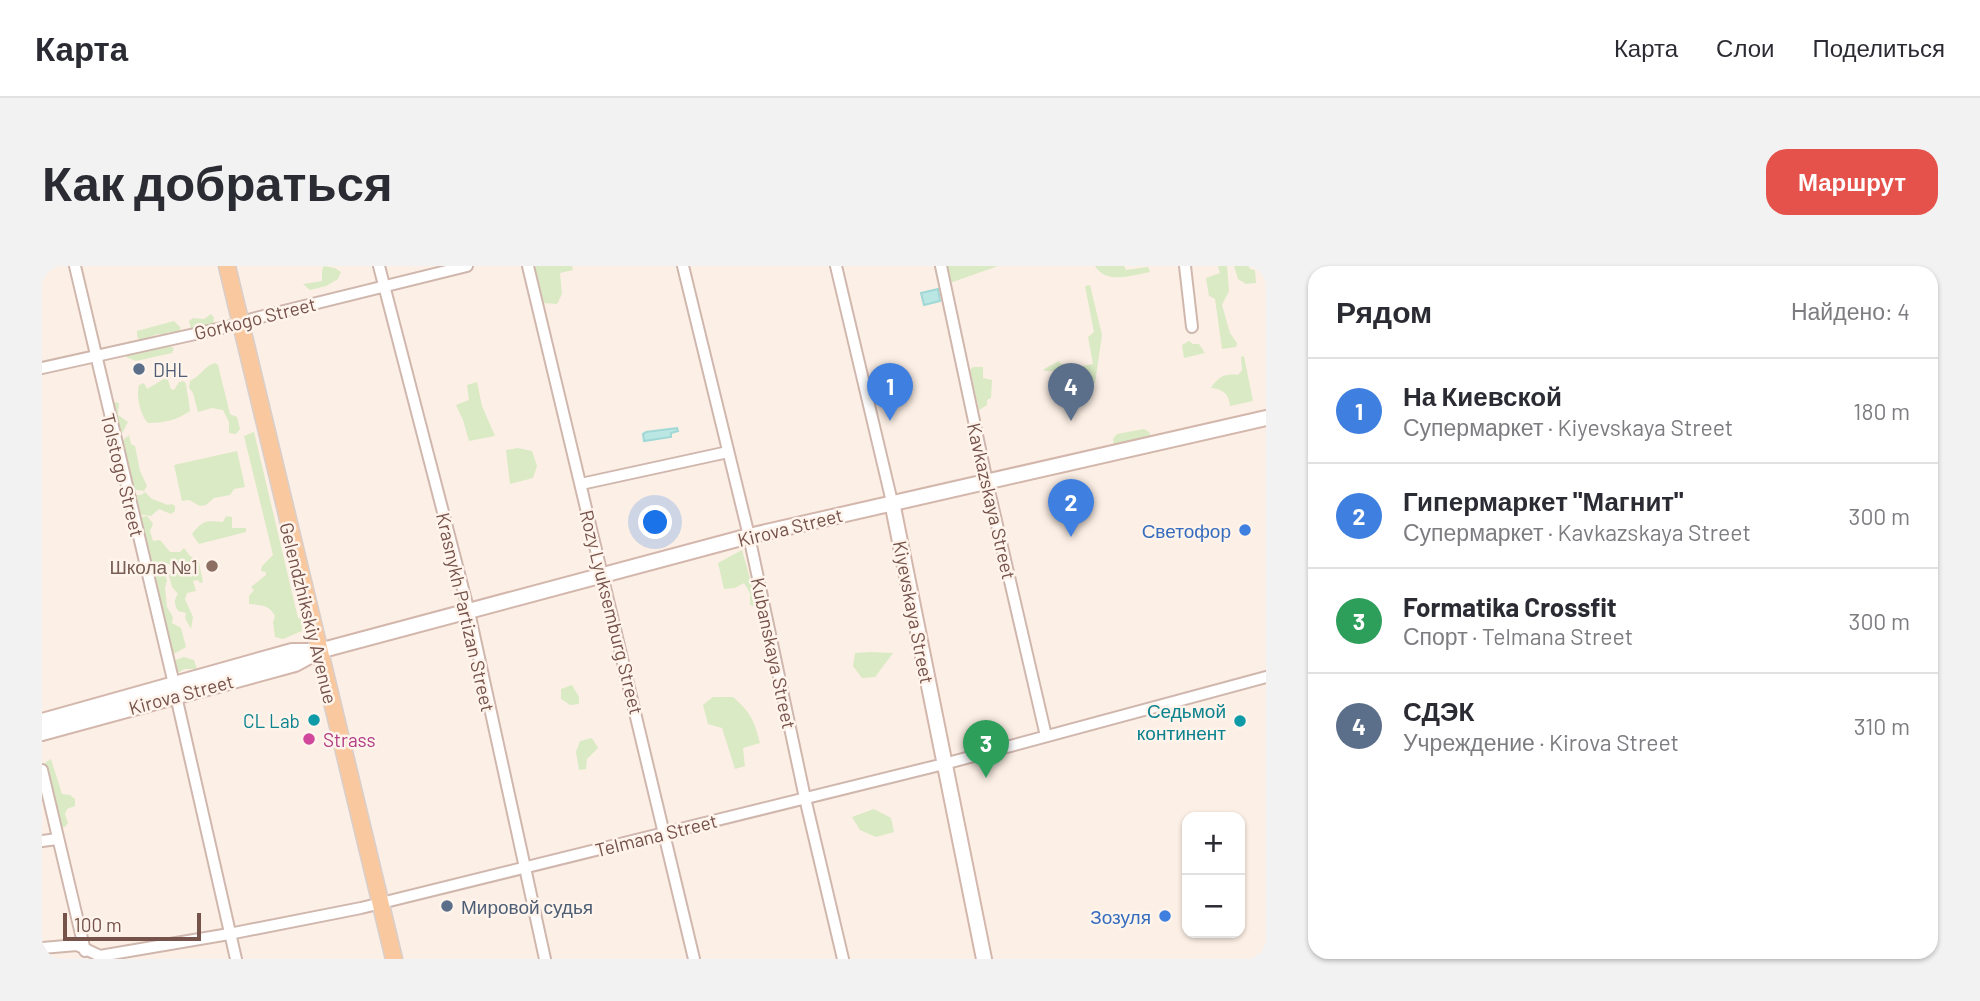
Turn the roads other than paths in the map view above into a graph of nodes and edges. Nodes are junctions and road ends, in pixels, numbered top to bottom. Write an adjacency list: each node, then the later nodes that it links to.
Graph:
1 (75, 266): 13 (street, Tolstogo Street)
2 (227, 266): 11 (main road, Gelendzhikskiy Avenue)
3 (379, 266): 10 (street, Krasnykh Partizan Street)
4 (467, 266): 10 (street, Gorkogo Street)
5 (528, 266): 18 (street, Rozy Lyuksemburg Street)
6 (682, 266): 16 (street, Kubanskaya Street)
7 (836, 266): 19 (street, Kiyevskaya Street)
8 (941, 266): 17 (street, Kavkazskaya Street)
9 (1185, 266): 12 (street)
10 (383, 286): 11 (street, Gorkogo Street); 22 (street, Krasnykh Partizan Street)
11 (240, 324): 13 (street, Gorkogo Street); 23 (main road, Gelendzhikskiy Avenue)
12 (1192, 327)
13 (96, 355): 14 (street, Gorkogo Street); 25 (street, Tolstogo Street)
14 (42, 368)
15 (1266, 418): 17 (main road, Kirova Street)
16 (728, 452): 18 (street); 20 (street, Kubanskaya Street)
17 (987, 482): 19 (main road, Kirova Street); 28 (street, Kavkazskaya Street)
18 (582, 484): 21 (street, Rozy Lyuksemburg Street)
19 (892, 502): 20 (main road, Kirova Street); 29 (main road, Kiyevskaya Street)
20 (749, 537): 21 (main road, Kirova Street); 31 (street, Kubanskaya Street)
21 (604, 574): 22 (main road, Kirova Street); 32 (street, Rozy Lyuksemburg Street)
22 (469, 612): 23 (main road, Kirova Street); 35 (street, Krasnykh Partizan Street)
23 (318, 651): 25 (main road, Kirova Street); 36 (main road, Gelendzhikskiy Avenue)
24 (1266, 677): 28 (street, Telmana Street)
25 (175, 690): 26 (main road, Kirova Street); 27 (main road, Kirova Street); 37 (street, Tolstogo Street)
26 (42, 721)
27 (42, 733)
28 (1046, 736): 29 (street, Telmana Street)
29 (944, 764): 31 (street, Telmana Street); 45 (main road, Kiyevskaya Street)
30 (42, 770): 33 (street)
31 (805, 797): 32 (street, Telmana Street); 44 (street, Kubanskaya Street)
32 (666, 832): 35 (street, Telmana Street); 43 (street, Rozy Lyuksemburg Street)
33 (57, 839): 34 (street); 39 (street)
34 (42, 841)
35 (523, 869): 36 (street, Telmana Street); 42 (street, Krasnykh Partizan Street)
36 (380, 904): 37 (street, Telmana Street); 41 (main road, Gelendzhikskiy Avenue)
37 (229, 934): 39 (street, Telmana Street); 40 (street, Tolstogo Street)
38 (42, 948): 39 (street, Telmana Street)
39 (86, 954)
40 (236, 959)
41 (394, 959)
42 (545, 959)
43 (694, 959)
44 (843, 959)
45 (984, 959)

